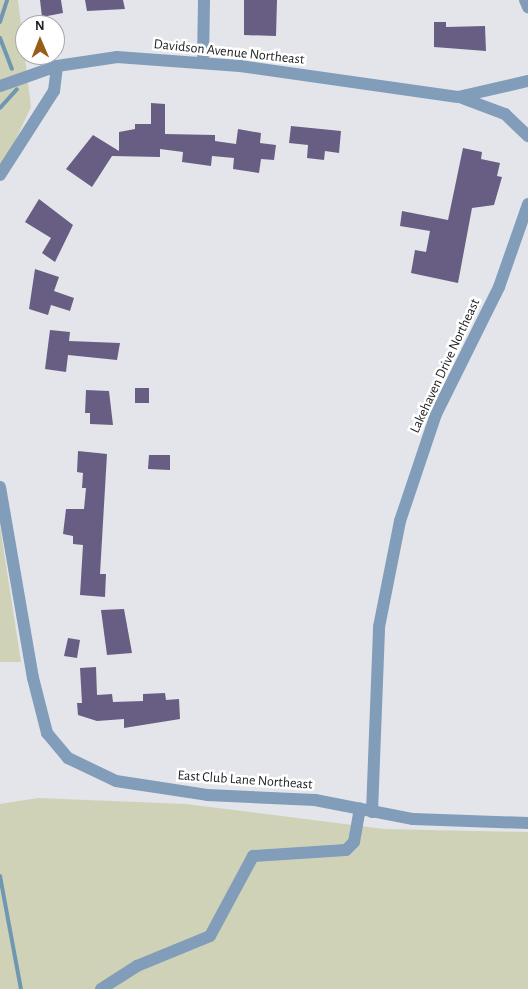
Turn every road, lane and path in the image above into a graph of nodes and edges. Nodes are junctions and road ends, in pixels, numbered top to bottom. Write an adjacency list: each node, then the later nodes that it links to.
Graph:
1 (204, 0): 4 (street)
2 (525, 0): 3 (street)
3 (528, 7)
4 (203, 63): 5 (street, Davidson Avenue Northeast); 8 (street, Davidson Avenue Northeast)
5 (57, 66): 7 (street, Davidson Avenue Northeast); 10 (street)
6 (528, 81): 8 (street, Davidson Avenue Northeast)
7 (0, 86)
8 (458, 97): 9 (street, Davidson Avenue Northeast)
9 (528, 136)
10 (0, 175)
11 (528, 204): 13 (street, Lakehaven Drive Northeast)
12 (0, 487): 13 (street, East Club Lane Northeast)
13 (366, 810): 14 (street, East Club Lane Northeast); 15 (street, Lakehaven Drive Northeast)
14 (528, 823)
15 (101, 989)

